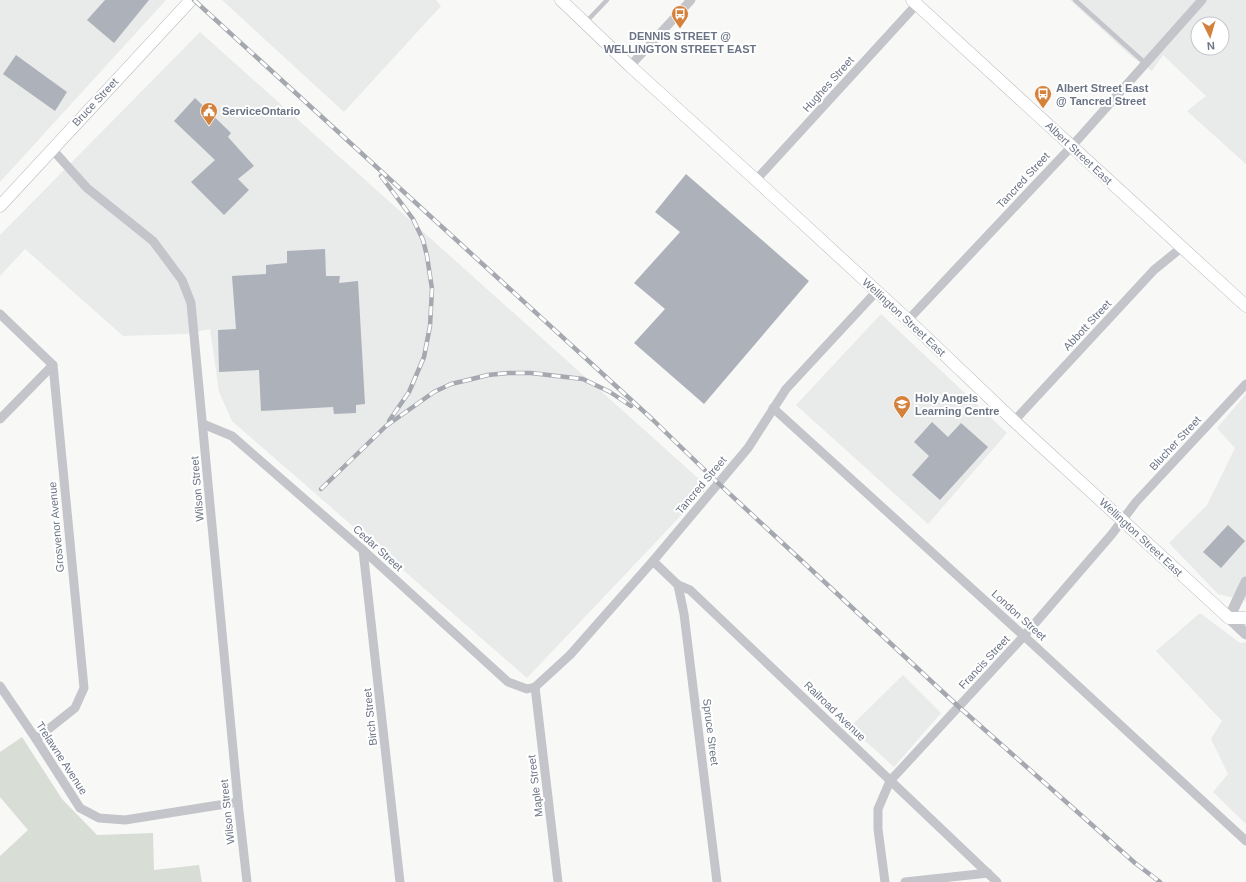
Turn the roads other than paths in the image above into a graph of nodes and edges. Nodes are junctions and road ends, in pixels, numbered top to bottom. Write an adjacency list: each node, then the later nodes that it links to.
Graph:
1 (191, 0): 12 (main road, Bruce Street)
2 (561, 0): 8 (main road, Wellington Street East)
3 (607, 0): 8 (lane)
4 (691, 0): 10 (street)
5 (1075, 0): 9 (lane)
6 (1202, 0): 9 (street, Tancred Street)
7 (914, 2): 11 (main road, Albert Street East); 13 (street, Hughes Street)
8 (586, 22): 10 (main road, Wellington Street East)
9 (1146, 63): 11 (street, Tancred Street)
10 (630, 66): 13 (main road, Wellington Street East)
11 (1072, 146): 15 (main road, Albert Street East); 19 (street, Tancred Street)
12 (52, 149): 14 (main road, Bruce Street); 25 (street, Wilson Street)
13 (756, 180): 16 (main road, Wellington Street East)
14 (0, 206)
15 (1181, 248): 17 (main road, Albert Street East); 24 (street, Abbott Street)
16 (876, 292): 19 (main road, Wellington Street East); 22 (street, Tancred Street)
17 (1246, 306)
18 (0, 314): 20 (street)
19 (908, 320): 24 (main road, Wellington Street East)
20 (53, 364): 23 (street); 37 (street, Grosvenor Avenue)
21 (1246, 384): 26 (street, Blucher Street)
22 (774, 408): 28 (street, Tancred Street); 34 (street, London Street)
23 (0, 420)
24 (1014, 421): 26 (main road, Wellington Street East)
25 (203, 424): 27 (street, Cedar Street); 39 (street, Wilson Street)
26 (1123, 519): 31 (main road, Wellington Street East); 34 (street, Francis Street)
27 (363, 550): 36 (street, Cedar Street); 43 (street, Birch Street)
28 (653, 561): 30 (street, Railroad Avenue); 36 (street, Tancred Street)
29 (1246, 582): 31 (street)
30 (678, 585): 38 (street, Railroad Avenue); 45 (street, Spruce Street)
31 (1229, 618): 32 (main road); 33 (street, Wellington Street East)
32 (1246, 618)
33 (1246, 634)
34 (1024, 636): 38 (street, Francis Street); 40 (street, London Street)
35 (0, 686): 37 (street, Trelawne Avenue)
36 (535, 687): 44 (street, Maple Street)
37 (36, 739): 39 (street, Trelawne Avenue)
38 (890, 781): 41 (street, Railroad Avenue); 46 (street, Francis Street)
39 (238, 802): 42 (street, Wilson Street)
40 (1246, 841)
41 (988, 873): 47 (street); 48 (street, Railroad Avenue)
42 (247, 882)
43 (400, 882)
44 (558, 882)
45 (717, 882)
46 (885, 882)
47 (905, 882)
48 (998, 882)

